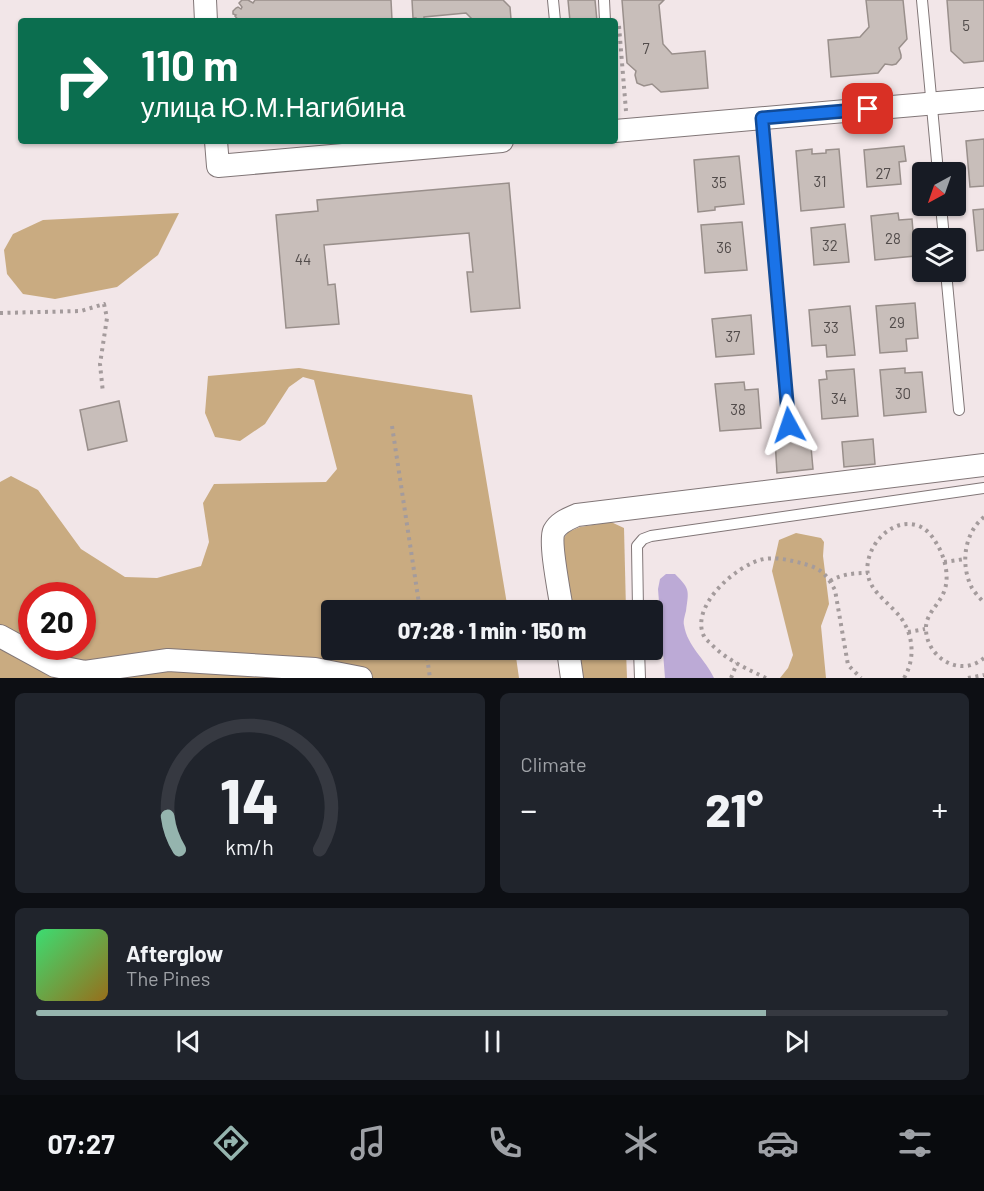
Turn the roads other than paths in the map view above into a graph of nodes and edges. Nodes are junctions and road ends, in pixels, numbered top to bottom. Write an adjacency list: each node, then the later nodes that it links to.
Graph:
1 (205, 0): 5 (street)
2 (553, 0): 6 (lane)
3 (603, 0): 7 (lane)
4 (922, 0): 9 (lane)
5 (206, 18)
6 (555, 18)
7 (605, 18)
8 (984, 99): 9 (street)
9 (931, 104): 10 (street); 14 (lane)
10 (762, 118): 11 (street); 17 (lane)
11 (621, 131)
12 (216, 144): 13 (street)
13 (468, 144)
14 (937, 162)
15 (947, 282): 16 (lane)
16 (959, 410)
17 (789, 425)
18 (984, 465): 20 (street)
19 (984, 488): 21 (lane)
20 (561, 600)
21 (638, 600)
22 (0, 636): 25 (street)
23 (569, 660): 26 (street)
24 (639, 660): 27 (lane)
25 (361, 678)
26 (572, 678)
27 (640, 678)

